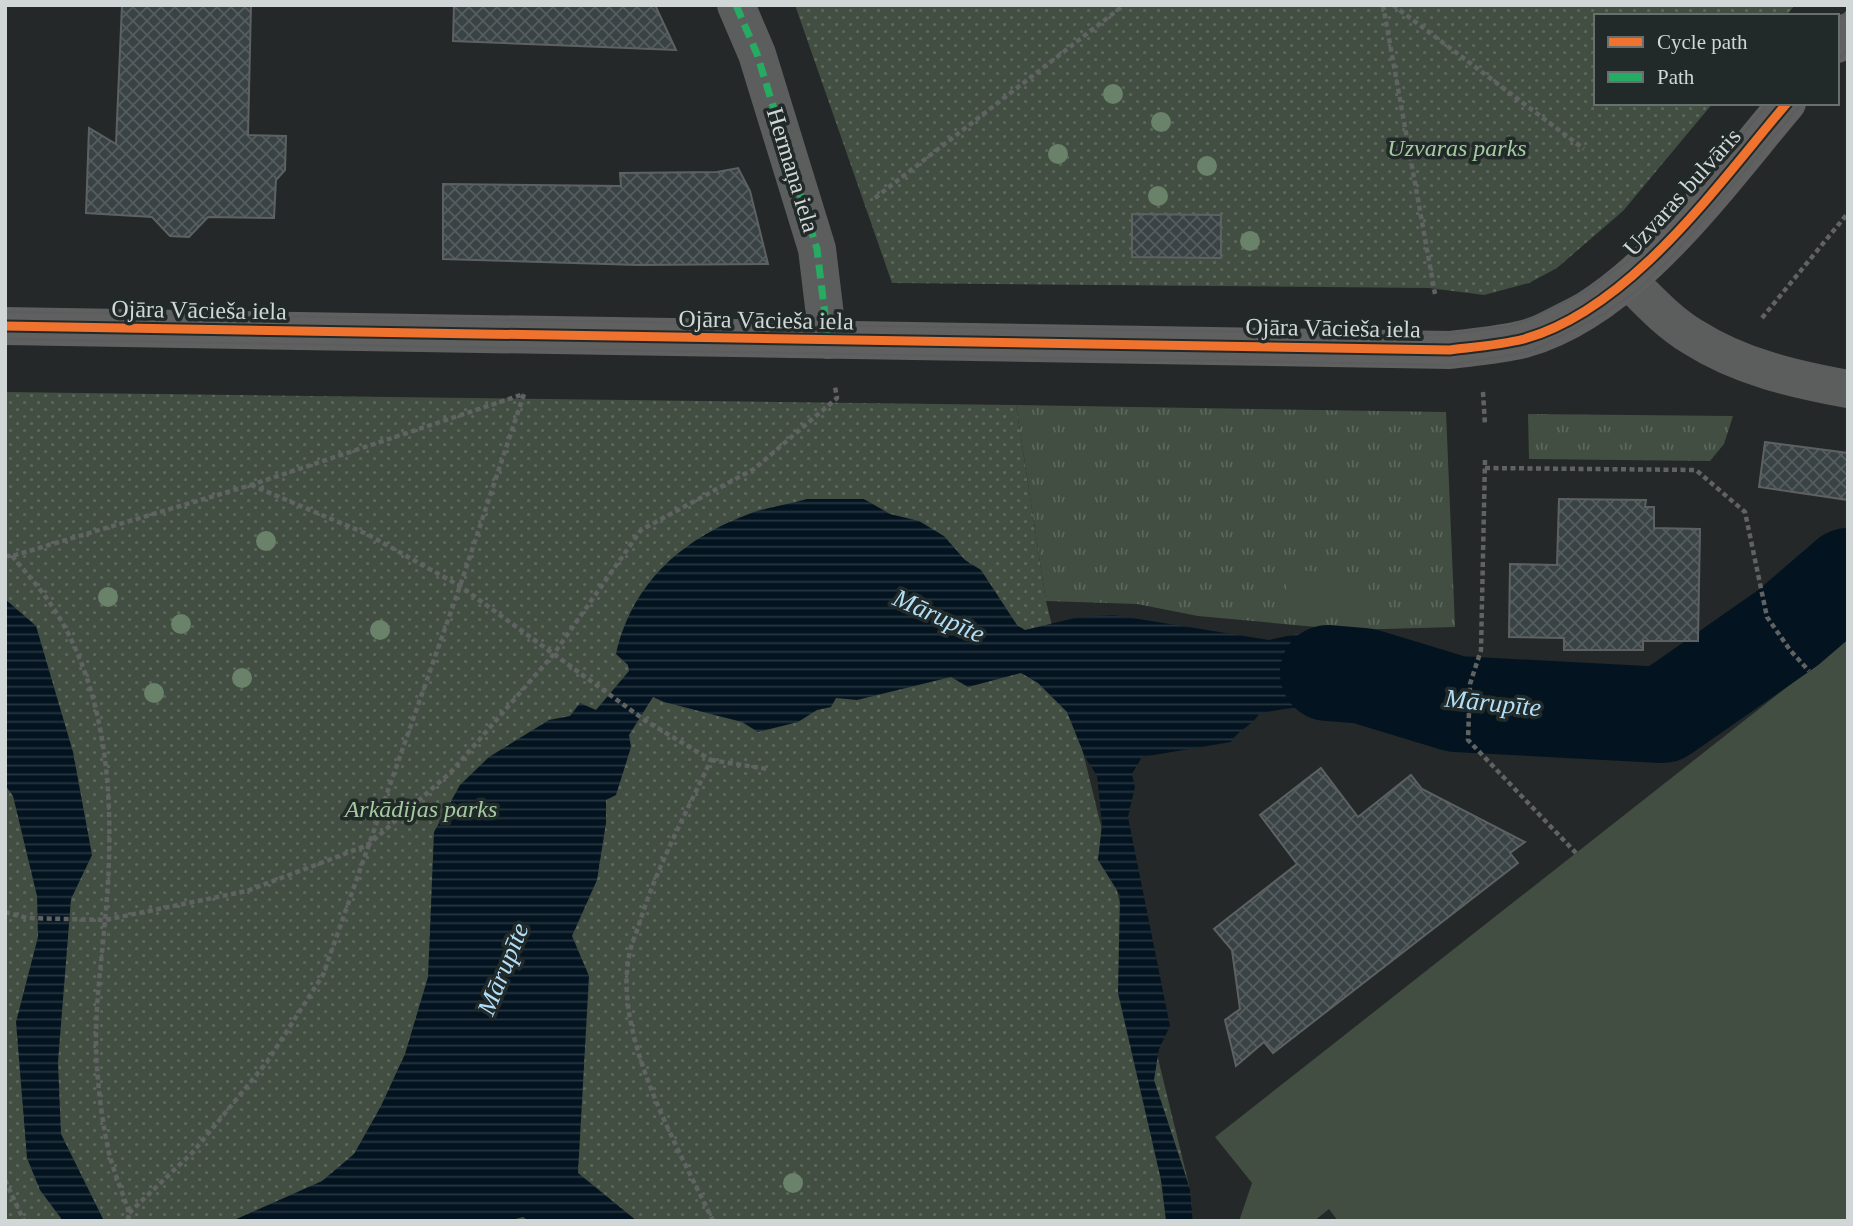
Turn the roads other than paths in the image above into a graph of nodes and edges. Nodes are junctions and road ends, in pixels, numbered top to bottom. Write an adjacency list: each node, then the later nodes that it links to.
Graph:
1 (736, 5): 6 (street, Hermaņa iela)
2 (1785, 105): 3 (street, Uzvaras bulvāris)
3 (1628, 279): 5 (street, Uzvaras bulvāris); 7 (street)
4 (5, 326): 6 (street, Ojāra Vācieša iela)
5 (1525, 338): 6 (street, Ojāra Vācieša iela)
6 (828, 340)
7 (1848, 389)

